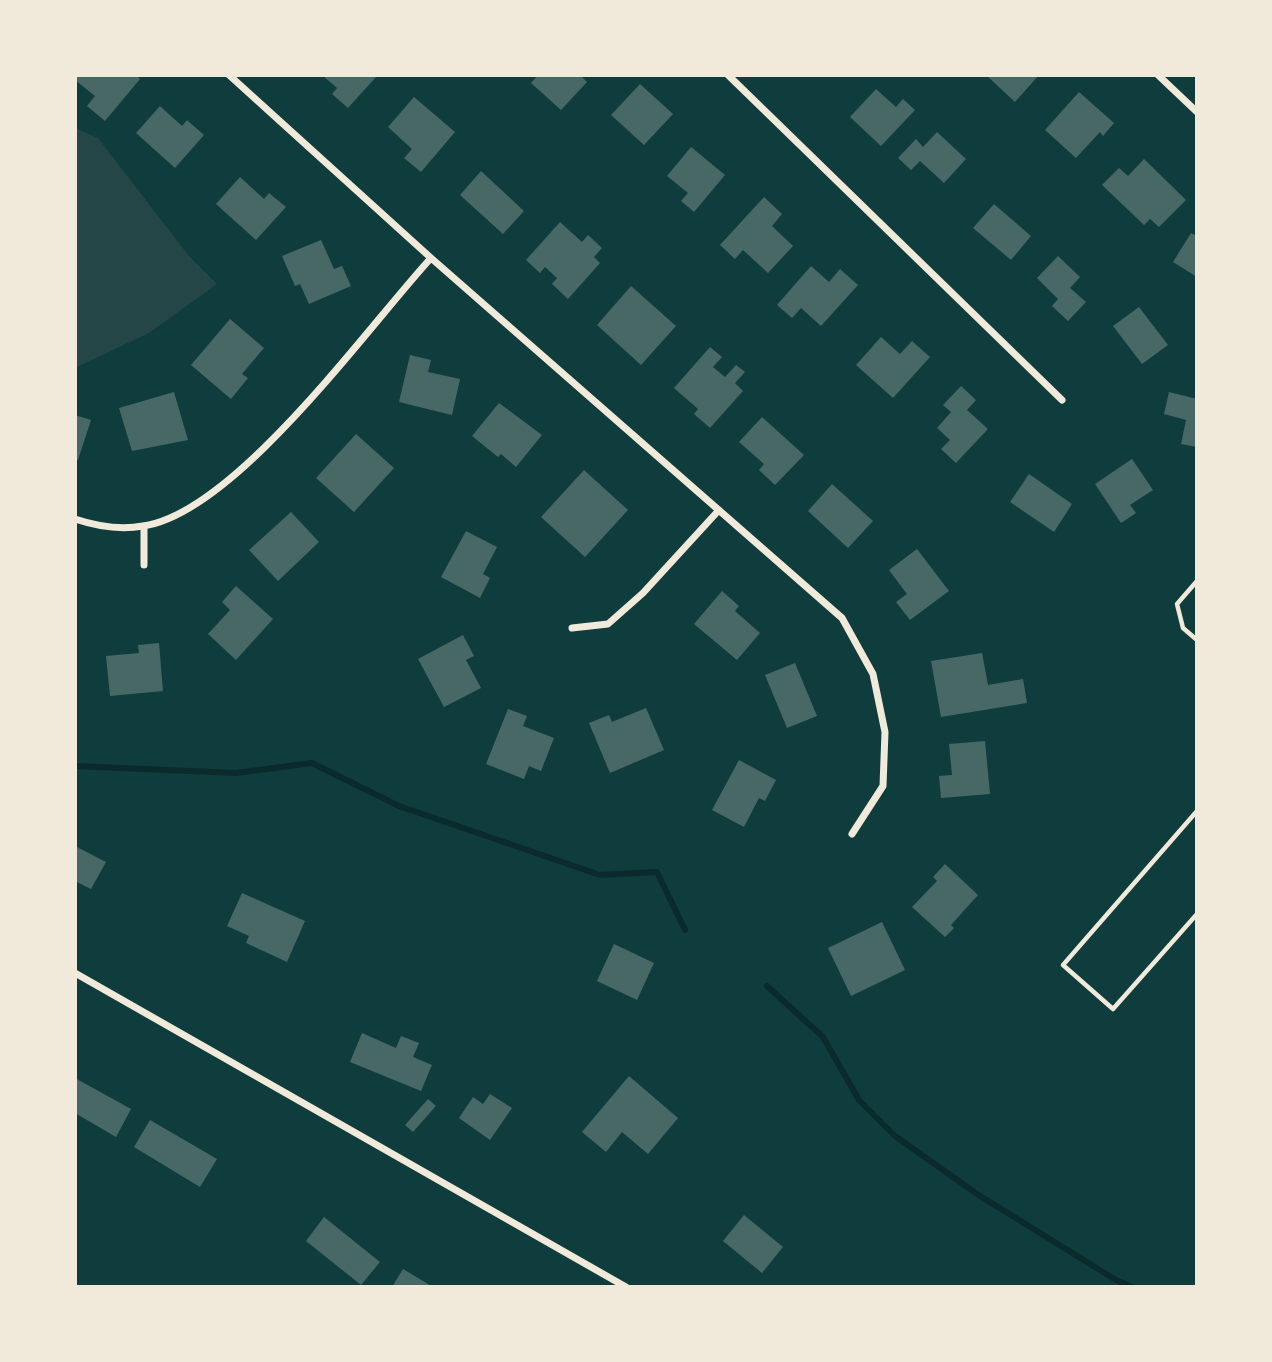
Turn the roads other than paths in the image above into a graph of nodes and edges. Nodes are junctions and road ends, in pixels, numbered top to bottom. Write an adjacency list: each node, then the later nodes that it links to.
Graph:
1 (229, 75): 5 (street)
2 (728, 75): 6 (street)
3 (1158, 75): 4 (street)
4 (1197, 112)
5 (431, 258): 7 (street); 9 (street)
6 (1062, 400)
7 (719, 510): 12 (street); 15 (street)
8 (75, 519): 9 (street)
9 (144, 526): 10 (street)
10 (144, 565)
11 (1197, 581): 13 (lane)
12 (572, 628)
13 (1197, 640)
14 (1197, 811): 16 (lane)
15 (852, 834)
16 (1197, 914)
17 (75, 973): 18 (street)
18 (626, 1287)

